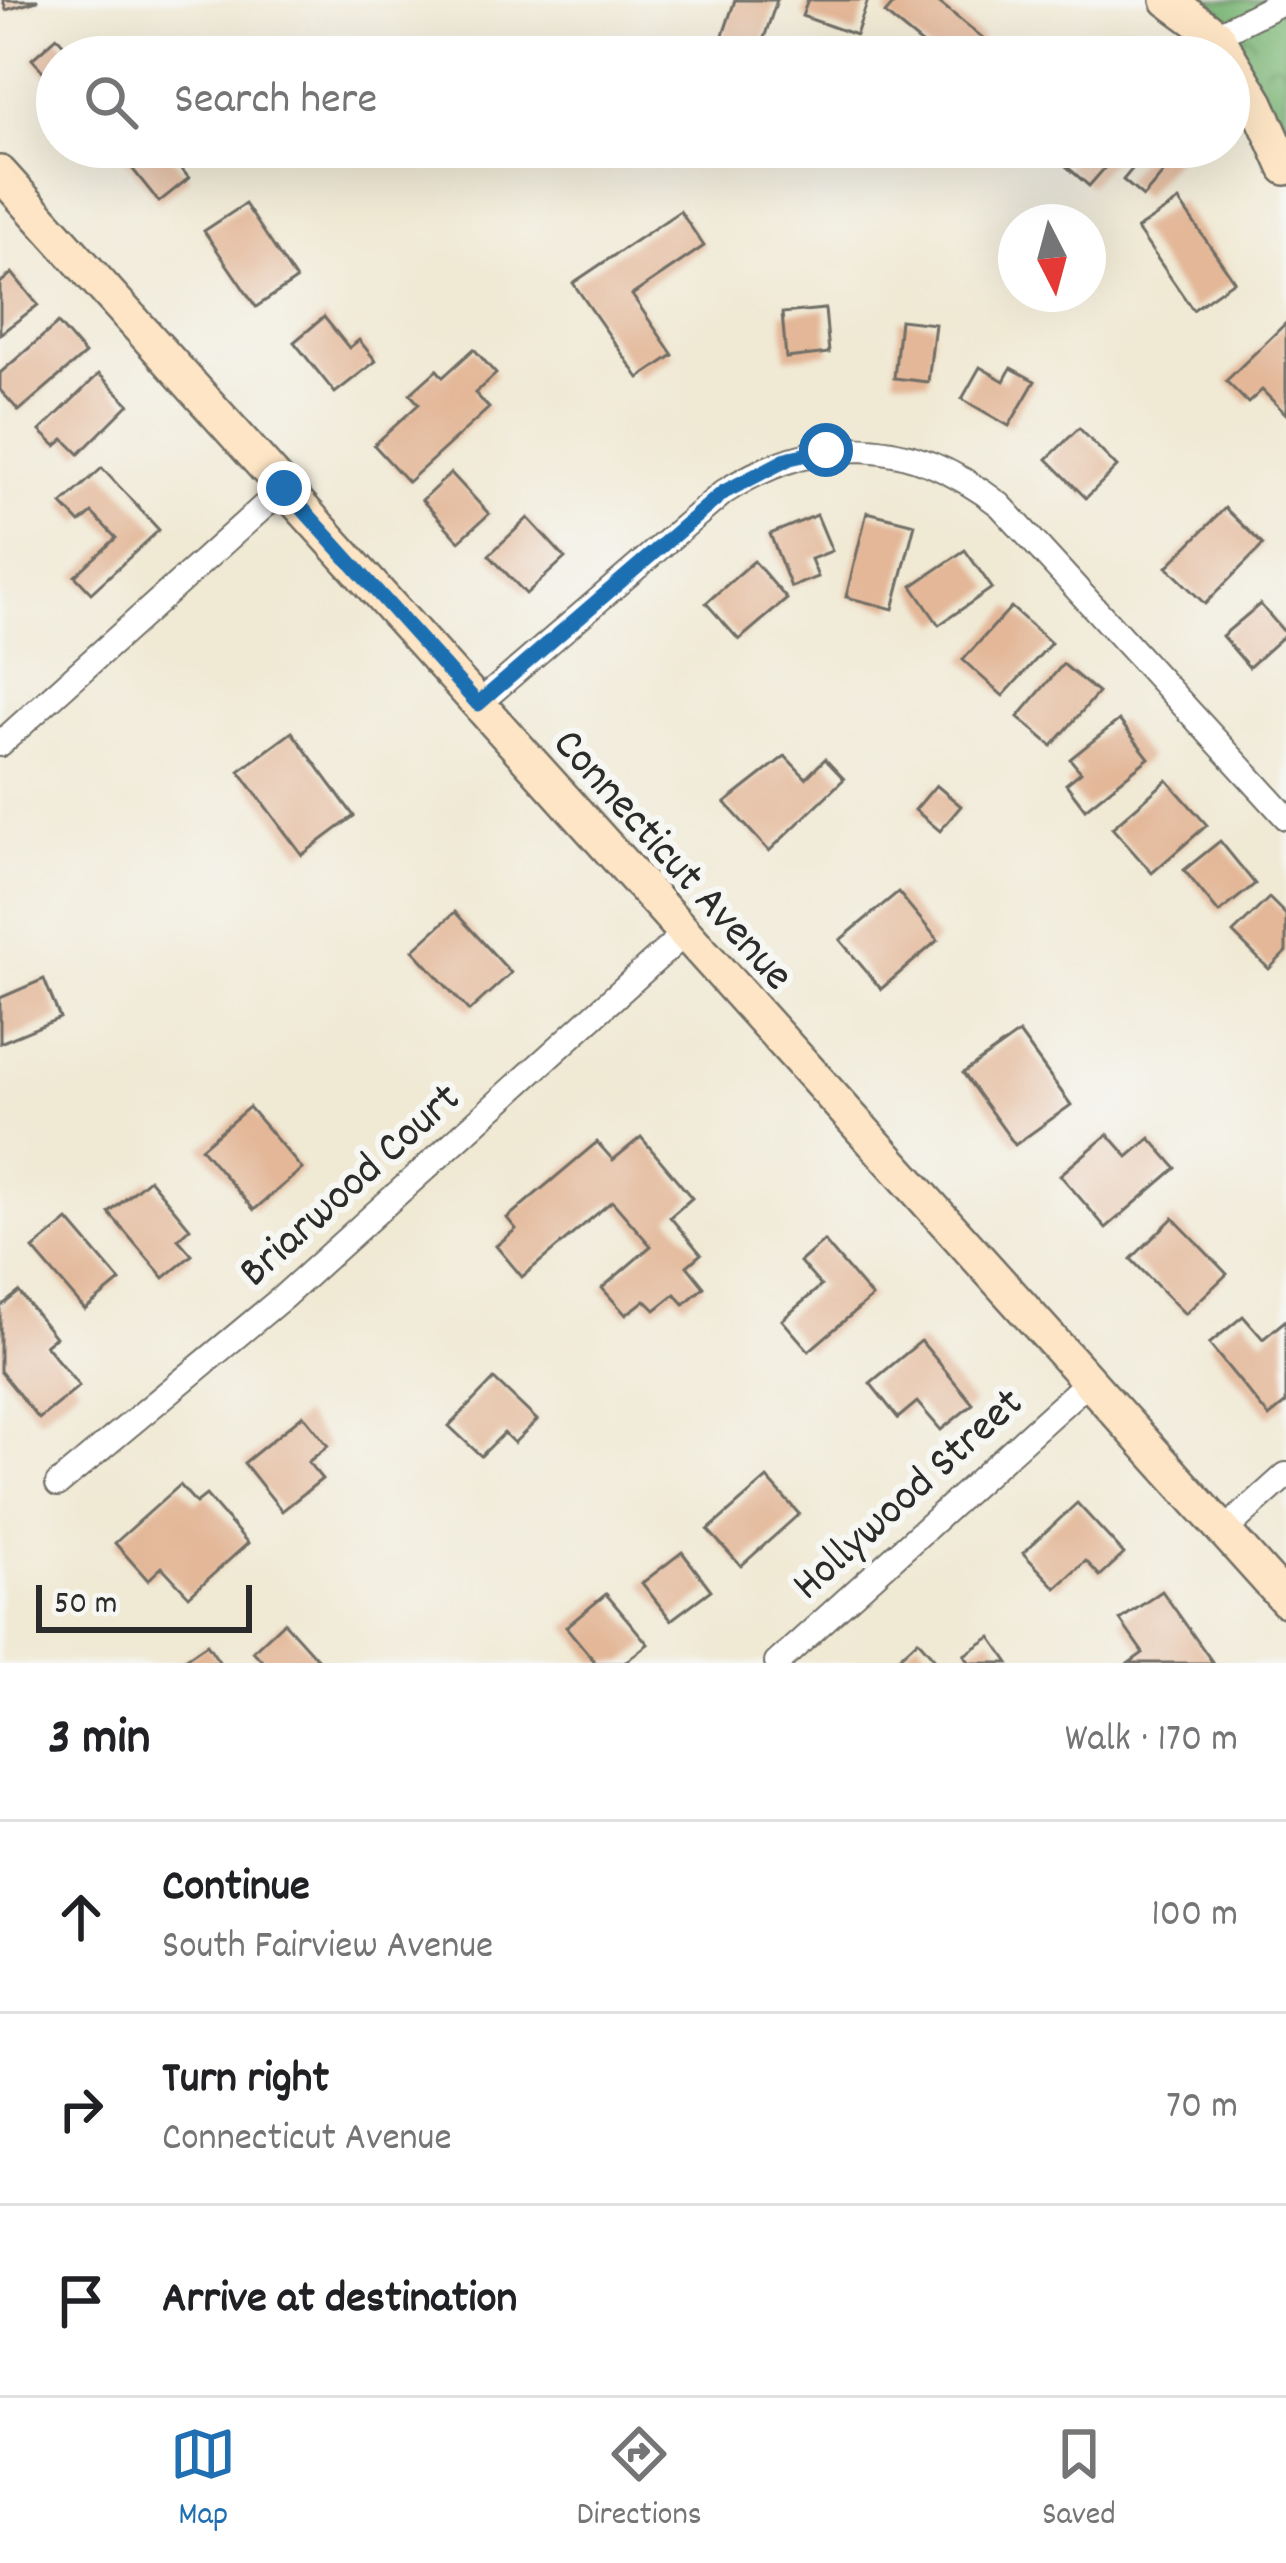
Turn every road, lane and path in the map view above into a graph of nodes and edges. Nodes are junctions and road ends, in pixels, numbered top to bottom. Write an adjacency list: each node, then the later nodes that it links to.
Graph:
1 (1168, 0): 3 (street)
2 (1286, 0): 3 (street)
3 (1216, 35)
4 (1250, 100): 5 (street)
5 (1286, 168)
6 (0, 173): 7 (street, Connecticut Avenue)
7 (284, 488): 8 (street, Connecticut Avenue); 9 (street)
8 (478, 704): 10 (street); 11 (street, Connecticut Avenue)
9 (0, 744)
10 (1286, 818)
11 (684, 934): 12 (street, Connecticut Avenue); 14 (street, Briarwood Court)
12 (1089, 1381): 15 (street, Connecticut Avenue); 17 (street, Hollywood Street)
13 (1286, 1475): 15 (street)
14 (58, 1484)
15 (1224, 1531): 16 (street, Connecticut Avenue)
16 (1286, 1600)
17 (777, 1663)

